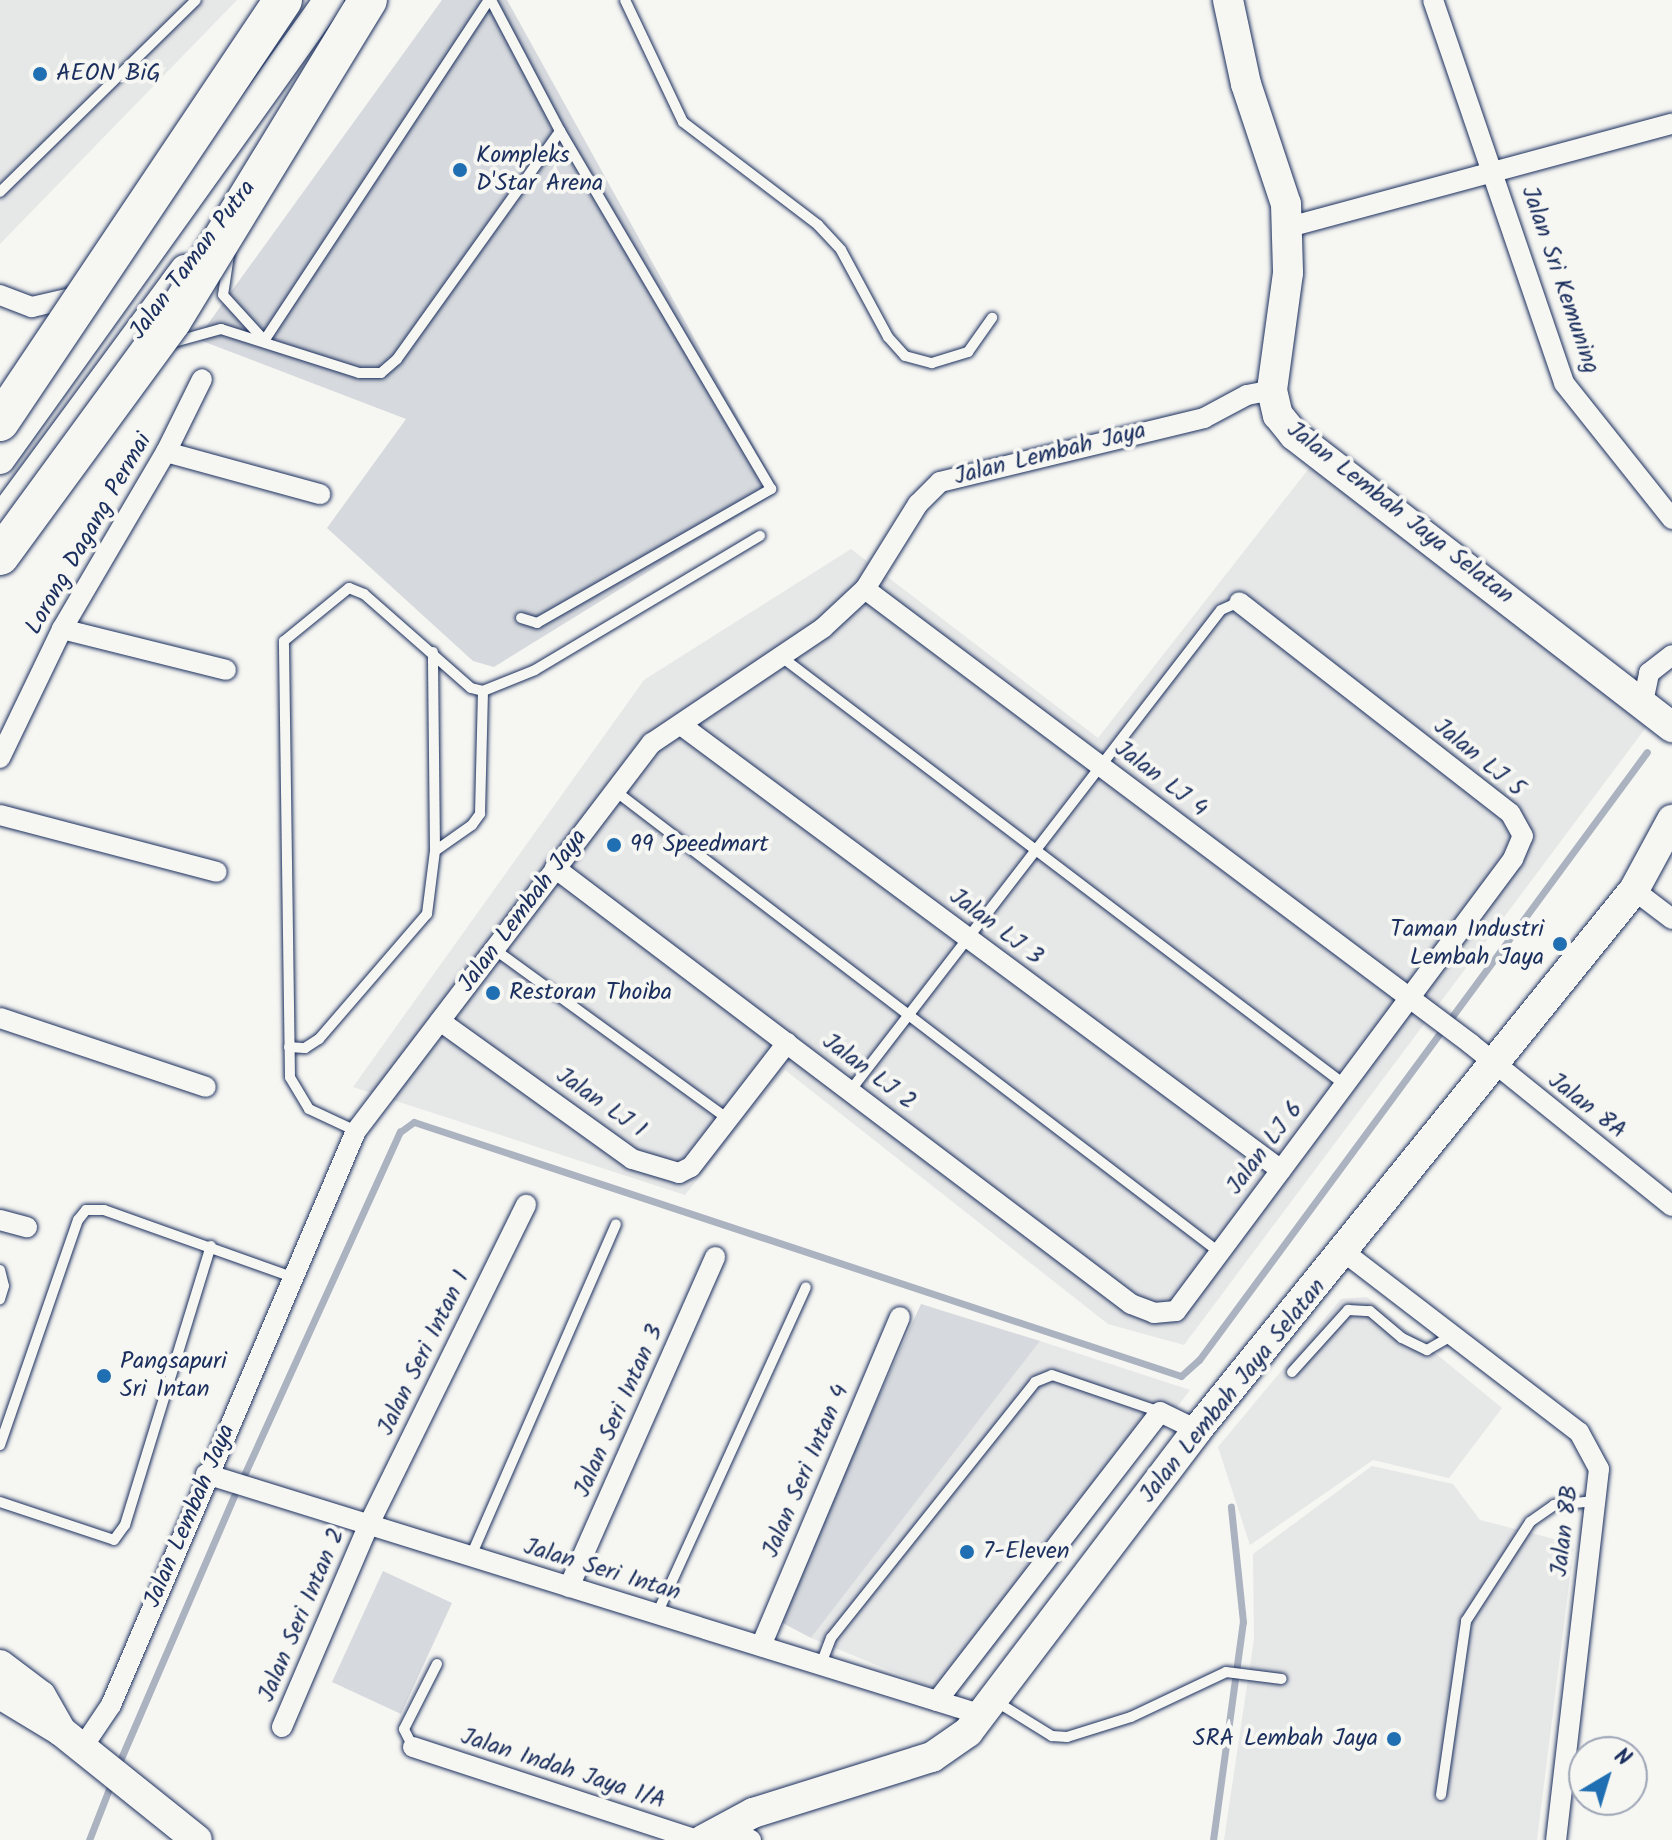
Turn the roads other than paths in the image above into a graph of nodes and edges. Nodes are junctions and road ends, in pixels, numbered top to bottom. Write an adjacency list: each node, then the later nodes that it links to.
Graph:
1 (196, 0): 14 (lane)
2 (283, 0): 16 (highway, bridge)
3 (329, 0): 16 (street, Jalan Taman Putra)
4 (368, 0): 33 (highway, bridge)
5 (387, 0): 12 (street, Jalan Taman Putra)
6 (490, 0): 11 (lane); 20 (lane)
7 (625, 0): 19 (lane)
8 (1228, 0): 15 (street)
9 (1433, 0): 13 (street, Jalan Sri Kemuning)
10 (1672, 124): 13 (street, Jalan Sri Kemuning)
11 (560, 131): 20 (lane); 36 (lane)
12 (288, 136): 20 (lane); 28 (street, Jalan Taman Putra)
13 (1493, 169): 15 (street, Jalan Sri Kemuning); 30 (street, Jalan Sri Kemuning)
14 (0, 192)
15 (1289, 227): 23 (street)
16 (137, 247): 18 (street); 21 (highway, bridge); 24 (street, Jalan Taman Putra); 25 (highway, bridge)
17 (0, 295): 18 (street)
18 (32, 307): 24 (street)
19 (992, 318)
20 (264, 341): 28 (lane)
21 (0, 373)
22 (202, 379): 26 (street, Lorong Dagang Permai)
23 (1272, 390): 34 (street, Jalan Lembah Jaya); 43 (street, Jalan Lembah Jaya Selatan)
24 (37, 408): 27 (street, Jalan Taman Putra)
25 (0, 422)
26 (166, 452): 29 (street); 37 (street, Lorong Dagang Permai)
27 (0, 459)
28 (46, 459): 31 (street, Jalan Taman Putra)
29 (320, 494)
30 (1672, 519)
31 (0, 521)
32 (760, 536): 42 (lane)
33 (0, 556)
34 (865, 589): 39 (street, Jalan Lembah Jaya); 47 (street, Jalan LJ 4)
35 (1239, 602): 47 (lane); 59 (street, Jalan LJ 5)
36 (521, 618)
37 (62, 629): 41 (street); 46 (street, Lorong Dagang Permai)
38 (433, 652): 42 (lane); 51 (lane); 65 (lane)
39 (778, 654): 44 (street, Jalan Lembah Jaya); 52 (lane)
40 (1672, 655): 43 (street)
41 (226, 670)
42 (483, 691): 51 (lane)
43 (1643, 702): 45 (street, Jalan Lembah Jaya Selatan)
44 (681, 725): 48 (street, Jalan Lembah Jaya); 57 (street, Jalan LJ 3)
45 (1672, 727)
46 (0, 758)
47 (1102, 767): 52 (lane); 59 (street, Jalan LJ 4)
48 (614, 790): 53 (street, Jalan Lembah Jaya); 60 (lane)
49 (0, 815): 54 (street)
50 (1672, 820): 55 (street, Jalan Lembah Jaya Selatan)
51 (435, 851): 65 (lane)
52 (1037, 851): 57 (lane); 67 (lane)
53 (555, 868): 58 (street, Jalan Lembah Jaya); 63 (street, Jalan LJ 2)
54 (217, 872)
55 (1634, 890): 56 (street); 66 (street, Jalan Lembah Jaya Selatan)
56 (1672, 919)
57 (969, 939): 60 (lane); 72 (street, Jalan LJ 3)
58 (494, 949): 62 (street, Jalan Lembah Jaya); 70 (lane)
59 (1417, 1004): 64 (street, Jalan LJ 4); 67 (street, Jalan LJ 6)
60 (909, 1015): 69 (lane); 79 (lane)
61 (0, 1018): 68 (street)
62 (440, 1021): 70 (street, Jalan LJ 1); 71 (street, Jalan Lembah Jaya)
63 (787, 1043): 69 (street, Jalan LJ 2); 70 (street, Jalan LJ 1)
64 (1471, 1044): 66 (street, Jalan 8A)
65 (289, 1047): 71 (lane)
66 (1495, 1066): 74 (street, Jalan 8A); 80 (street, Jalan Lembah Jaya Selatan)
67 (1345, 1085): 72 (street, Jalan LJ 6)
68 (206, 1087)
69 (850, 1091): 86 (street, Jalan LJ 2)
70 (728, 1119)
71 (356, 1131): 83 (street, Jalan Lembah Jaya)
72 (1281, 1170): 79 (street, Jalan LJ 6)
73 (526, 1205): 96 (street, Jalan Seri Intan 1)
74 (1672, 1206)
75 (0, 1220): 77 (street)
76 (616, 1224): 97 (lane)
77 (27, 1227)
78 (211, 1246): 83 (lane); 92 (lane); 95 (lane)
79 (1219, 1252): 86 (street, Jalan LJ 6)
80 (1344, 1252): 88 (street, Jalan 8B); 91 (street, Jalan Lembah Jaya Selatan)
81 (715, 1257): 98 (street, Jalan Seri Intan 3)
82 (0, 1270): 85 (lane)
83 (292, 1277): 93 (street, Jalan Lembah Jaya)
84 (806, 1287): 99 (lane)
85 (0, 1299)
86 (1154, 1313)
87 (900, 1317): 100 (street, Jalan Seri Intan 4)
88 (1453, 1335): 89 (lane); 94 (street, Jalan 8B)
89 (1292, 1372)
90 (1160, 1412): 91 (street); 102 (lane); 106 (street)
91 (1197, 1430): 107 (street, Jalan Lembah Jaya Selatan)
92 (0, 1445)
93 (206, 1474): 96 (street, Jalan Seri Intan); 109 (street, Jalan Lembah Jaya)
94 (1595, 1501): 111 (lane); 115 (street, Jalan 8B)
95 (0, 1502)
96 (369, 1524): 97 (street, Jalan Seri Intan); 108 (street, Jalan Seri Intan 2)
97 (471, 1556): 98 (street, Jalan Seri Intan)
98 (569, 1587): 99 (street, Jalan Seri Intan)
99 (657, 1614): 100 (street, Jalan Seri Intan)
100 (761, 1646): 102 (street, Jalan Seri Intan)
101 (437, 1664): 110 (lane)
102 (821, 1664): 106 (street, Jalan Seri Intan)
103 (0, 1665): 109 (street)
104 (1282, 1679): 107 (lane)
105 (0, 1694): 109 (street)
106 (937, 1701): 107 (street, Jalan Seri Intan)
107 (989, 1708): 112 (street, Jalan Lembah Jaya Selatan)
108 (282, 1727)
109 (72, 1739): 113 (street)
110 (413, 1747): 112 (street, Jalan Indah Jaya 1/A)
111 (1441, 1795)
112 (708, 1836): 114 (street, Jalan Indah Jaya 1/A)
113 (197, 1840)
114 (751, 1840)
115 (1556, 1840)

